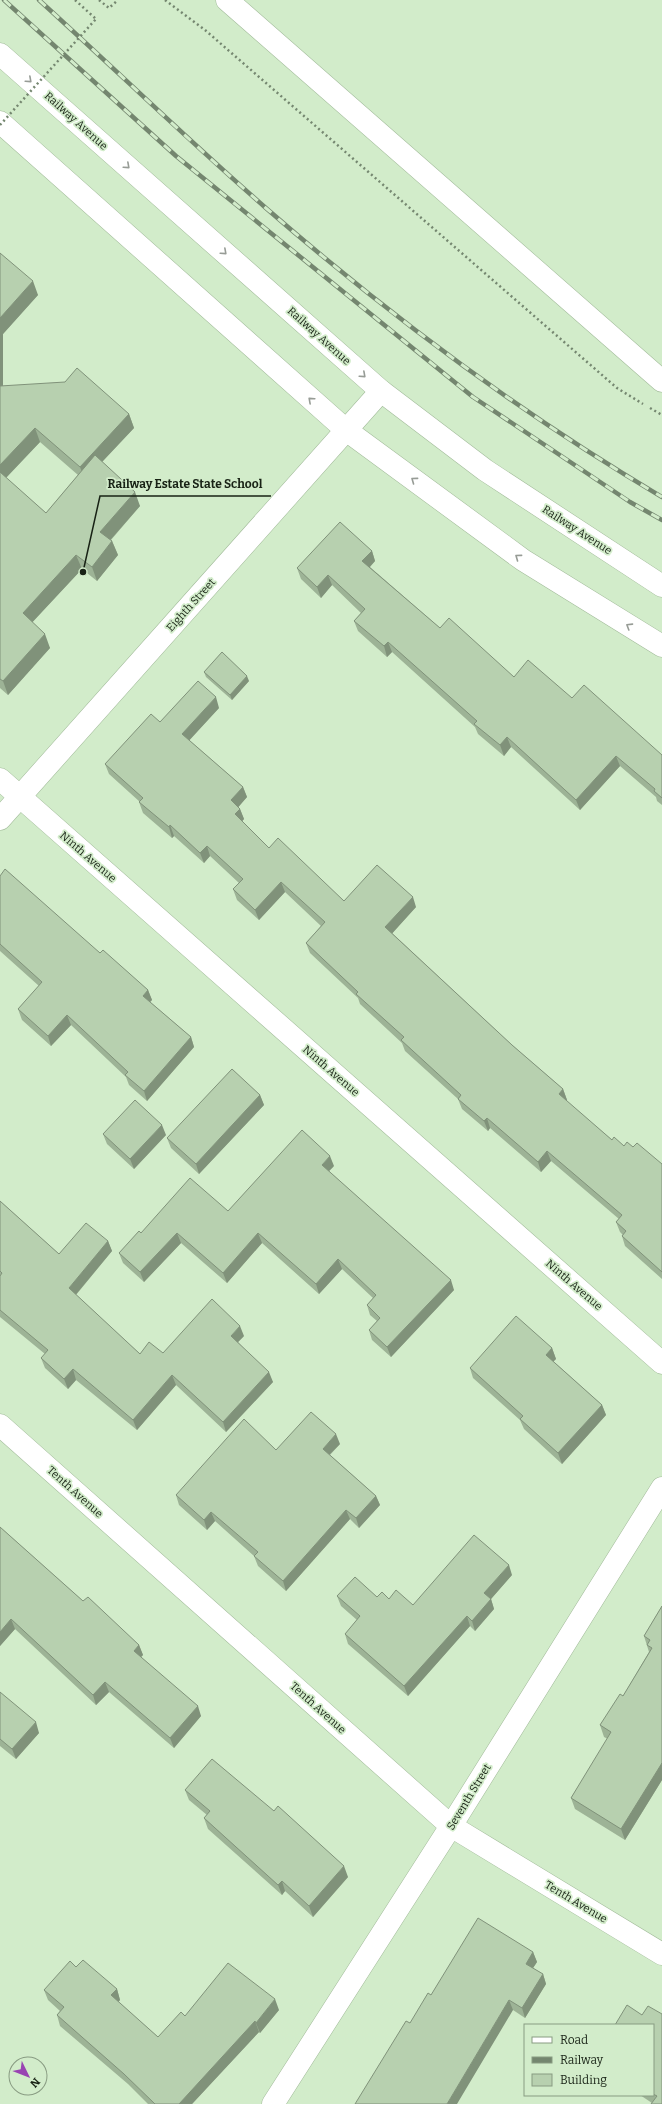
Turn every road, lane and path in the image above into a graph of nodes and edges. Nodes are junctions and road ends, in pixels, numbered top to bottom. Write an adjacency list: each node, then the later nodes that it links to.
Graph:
1 (75, 0): 7 (path, bridge)
2 (99, 0): 3 (path)
3 (118, 0)
4 (165, 0): 10 (path)
5 (227, 0): 8 (street)
6 (0, 54): 9 (street, Railway Avenue, one-way to 9)
7 (0, 124): 11 (street, one-way to 7)
8 (662, 381)
9 (381, 391): 11 (street, Eighth Street); 12 (street, Railway Avenue)
10 (662, 415)
11 (346, 430): 13 (street, one-way to 11); 15 (street, Eighth Street)
12 (662, 586)
13 (662, 646)
14 (0, 779): 15 (street, Ninth Avenue)
15 (20, 797): 16 (street, Eighth Street); 17 (street, Ninth Avenue)
16 (0, 819)
17 (662, 1363)
18 (0, 1425): 20 (street, Tenth Avenue)
19 (662, 1488): 20 (street, Seventh Street)
20 (451, 1826): 21 (street, Tenth Avenue); 22 (street, Seventh Street)
21 (662, 1954)
22 (273, 2104)

